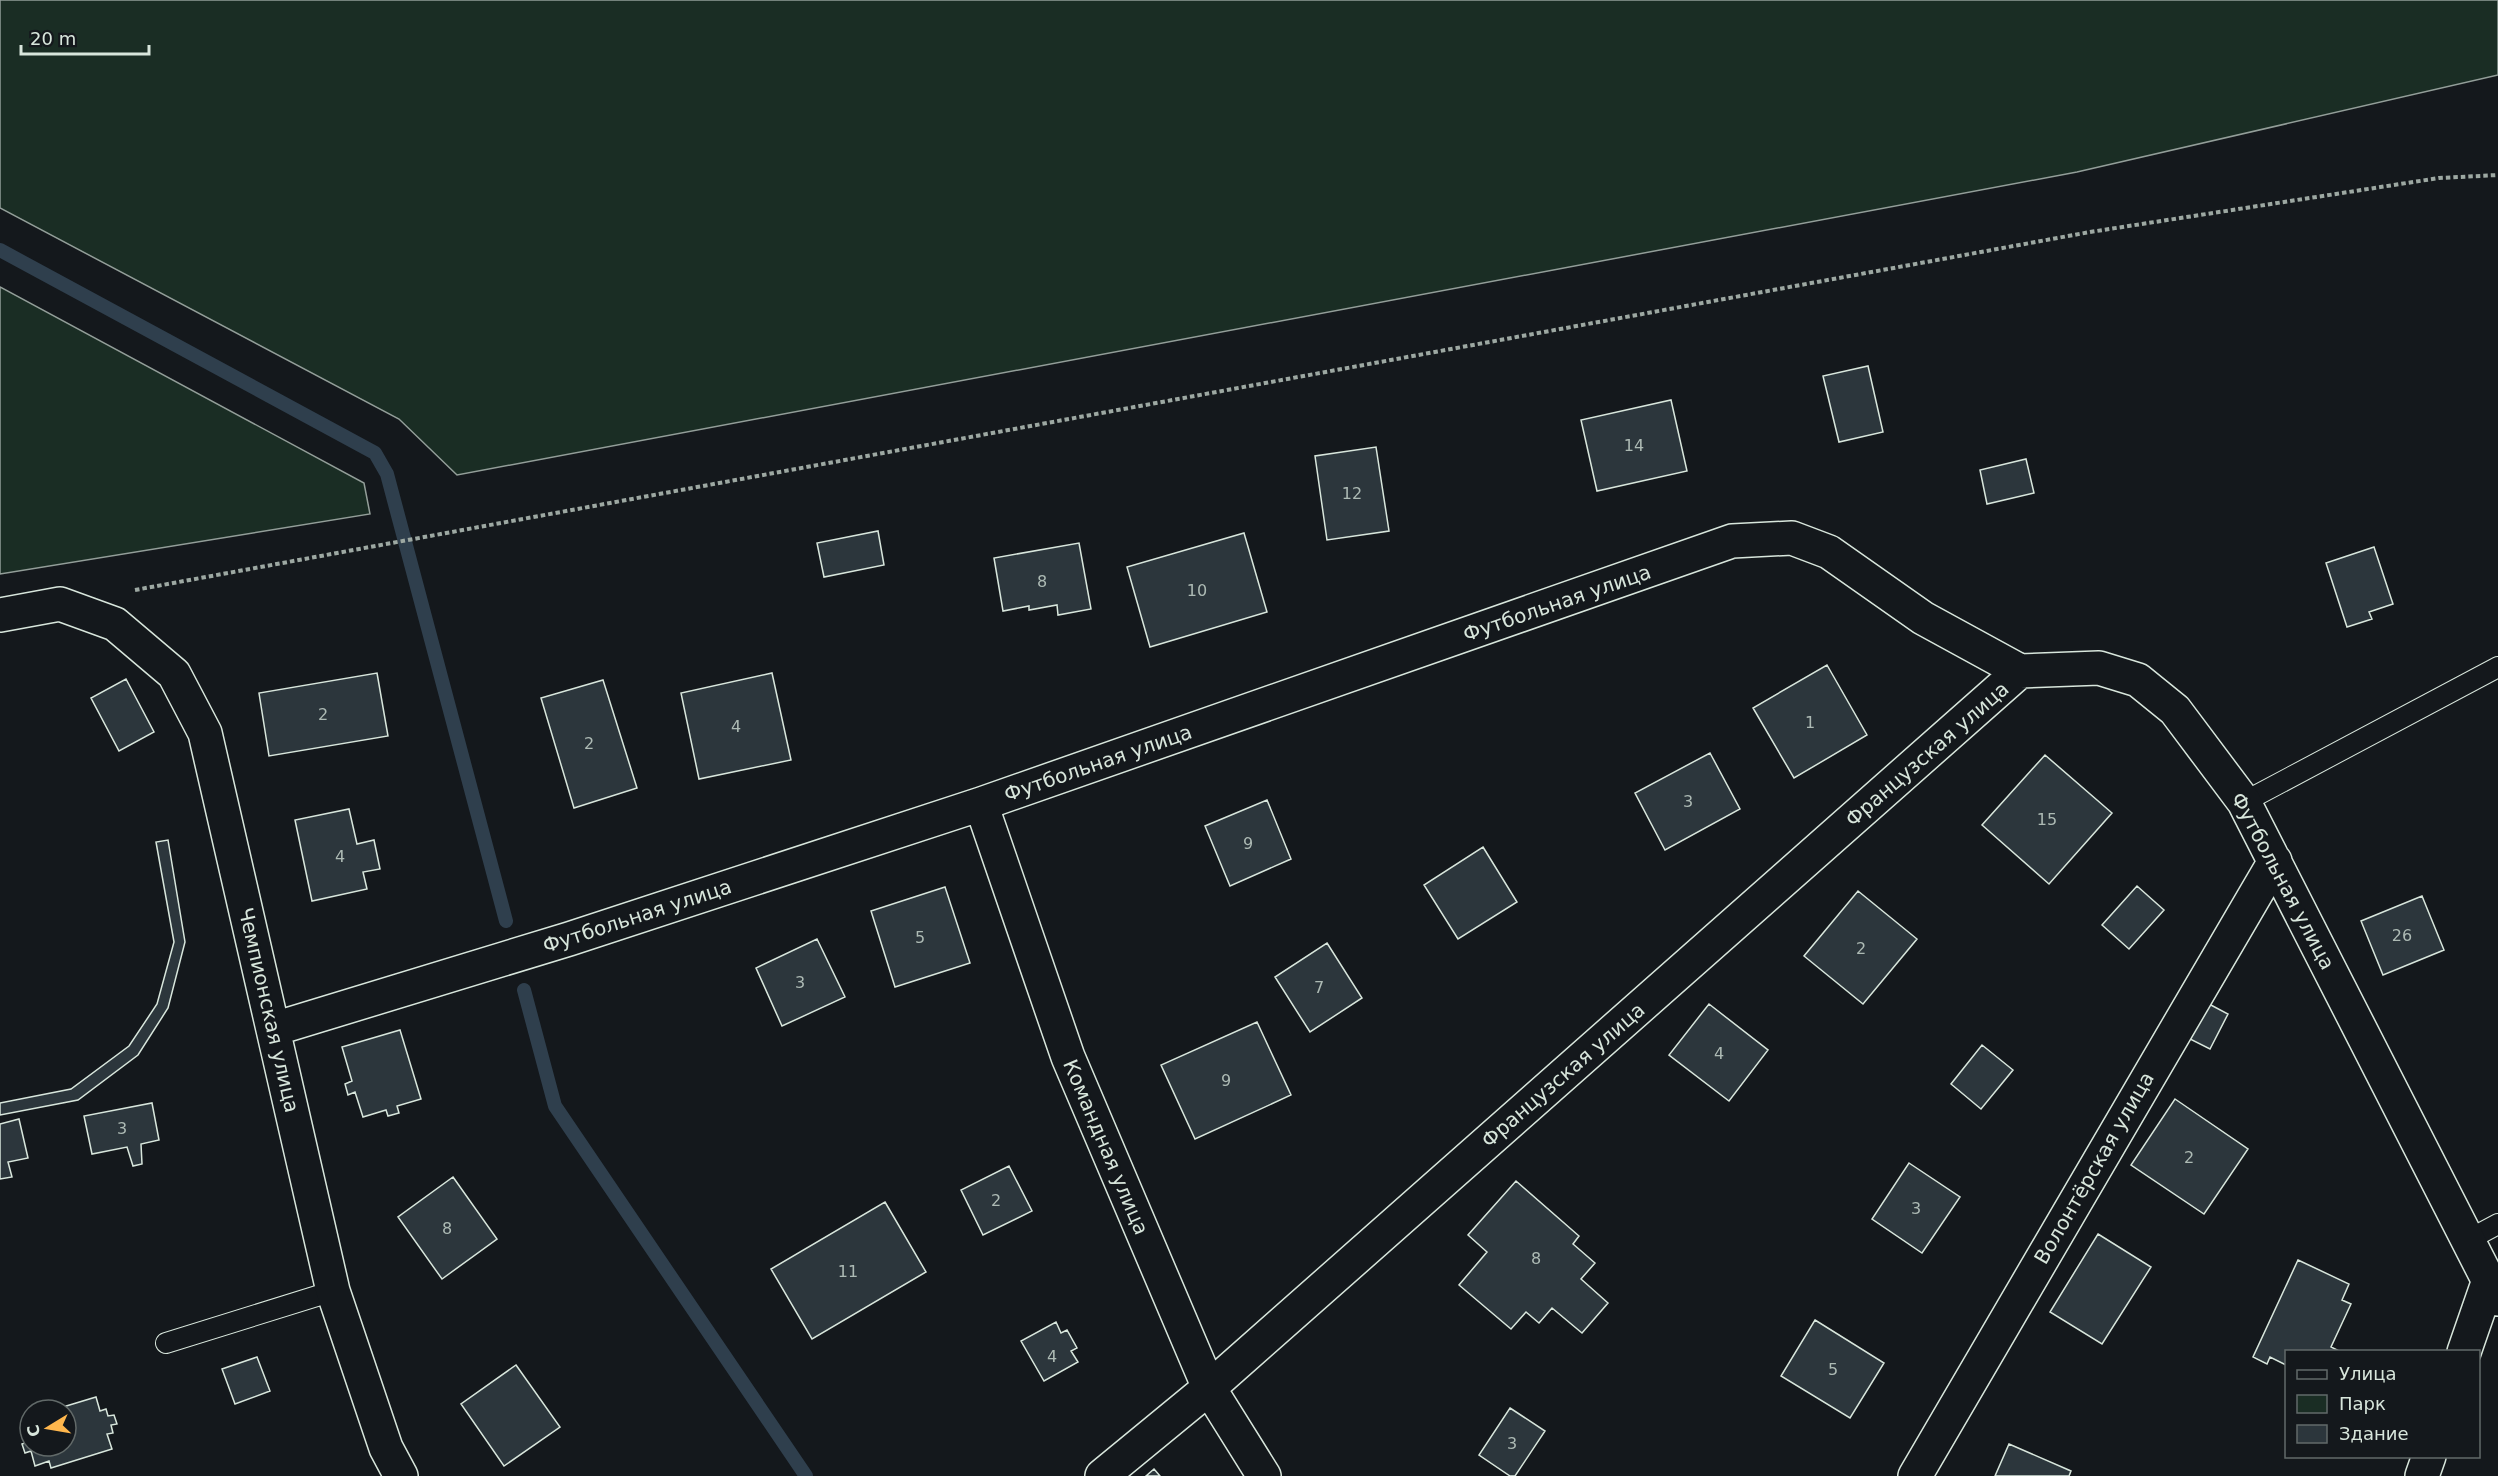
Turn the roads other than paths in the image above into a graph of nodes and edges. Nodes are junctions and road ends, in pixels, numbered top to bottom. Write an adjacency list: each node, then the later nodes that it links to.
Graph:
1 (0, 615): 7 (street, Чемпионская улица)
2 (2498, 667): 4 (lane)
3 (2020, 671): 4 (street, Футбольная улица); 5 (street, Футбольная улица); 14 (street, Французская улица)
4 (2244, 802): 6 (street, Футбольная улица)
5 (981, 804): 7 (street, Футбольная улица); 14 (street, Командная улица)
6 (2275, 861): 9 (street, Футбольная улица); 19 (street, Волонтёрская улица)
7 (274, 1029): 11 (street, Чемпионская улица)
8 (2498, 1224): 9 (lane)
9 (2468, 1239): 10 (street, Футбольная улица)
10 (2493, 1290): 13 (street)
11 (333, 1291): 12 (lane); 16 (street, Чемпионская улица)
12 (166, 1343)
13 (2465, 1350)
14 (1209, 1388): 17 (street, Французская улица); 18 (street, Командная улица)
15 (2428, 1458): 20 (street)
16 (401, 1476)
17 (1102, 1476)
18 (1264, 1476)
19 (1915, 1476)
20 (2422, 1476)

